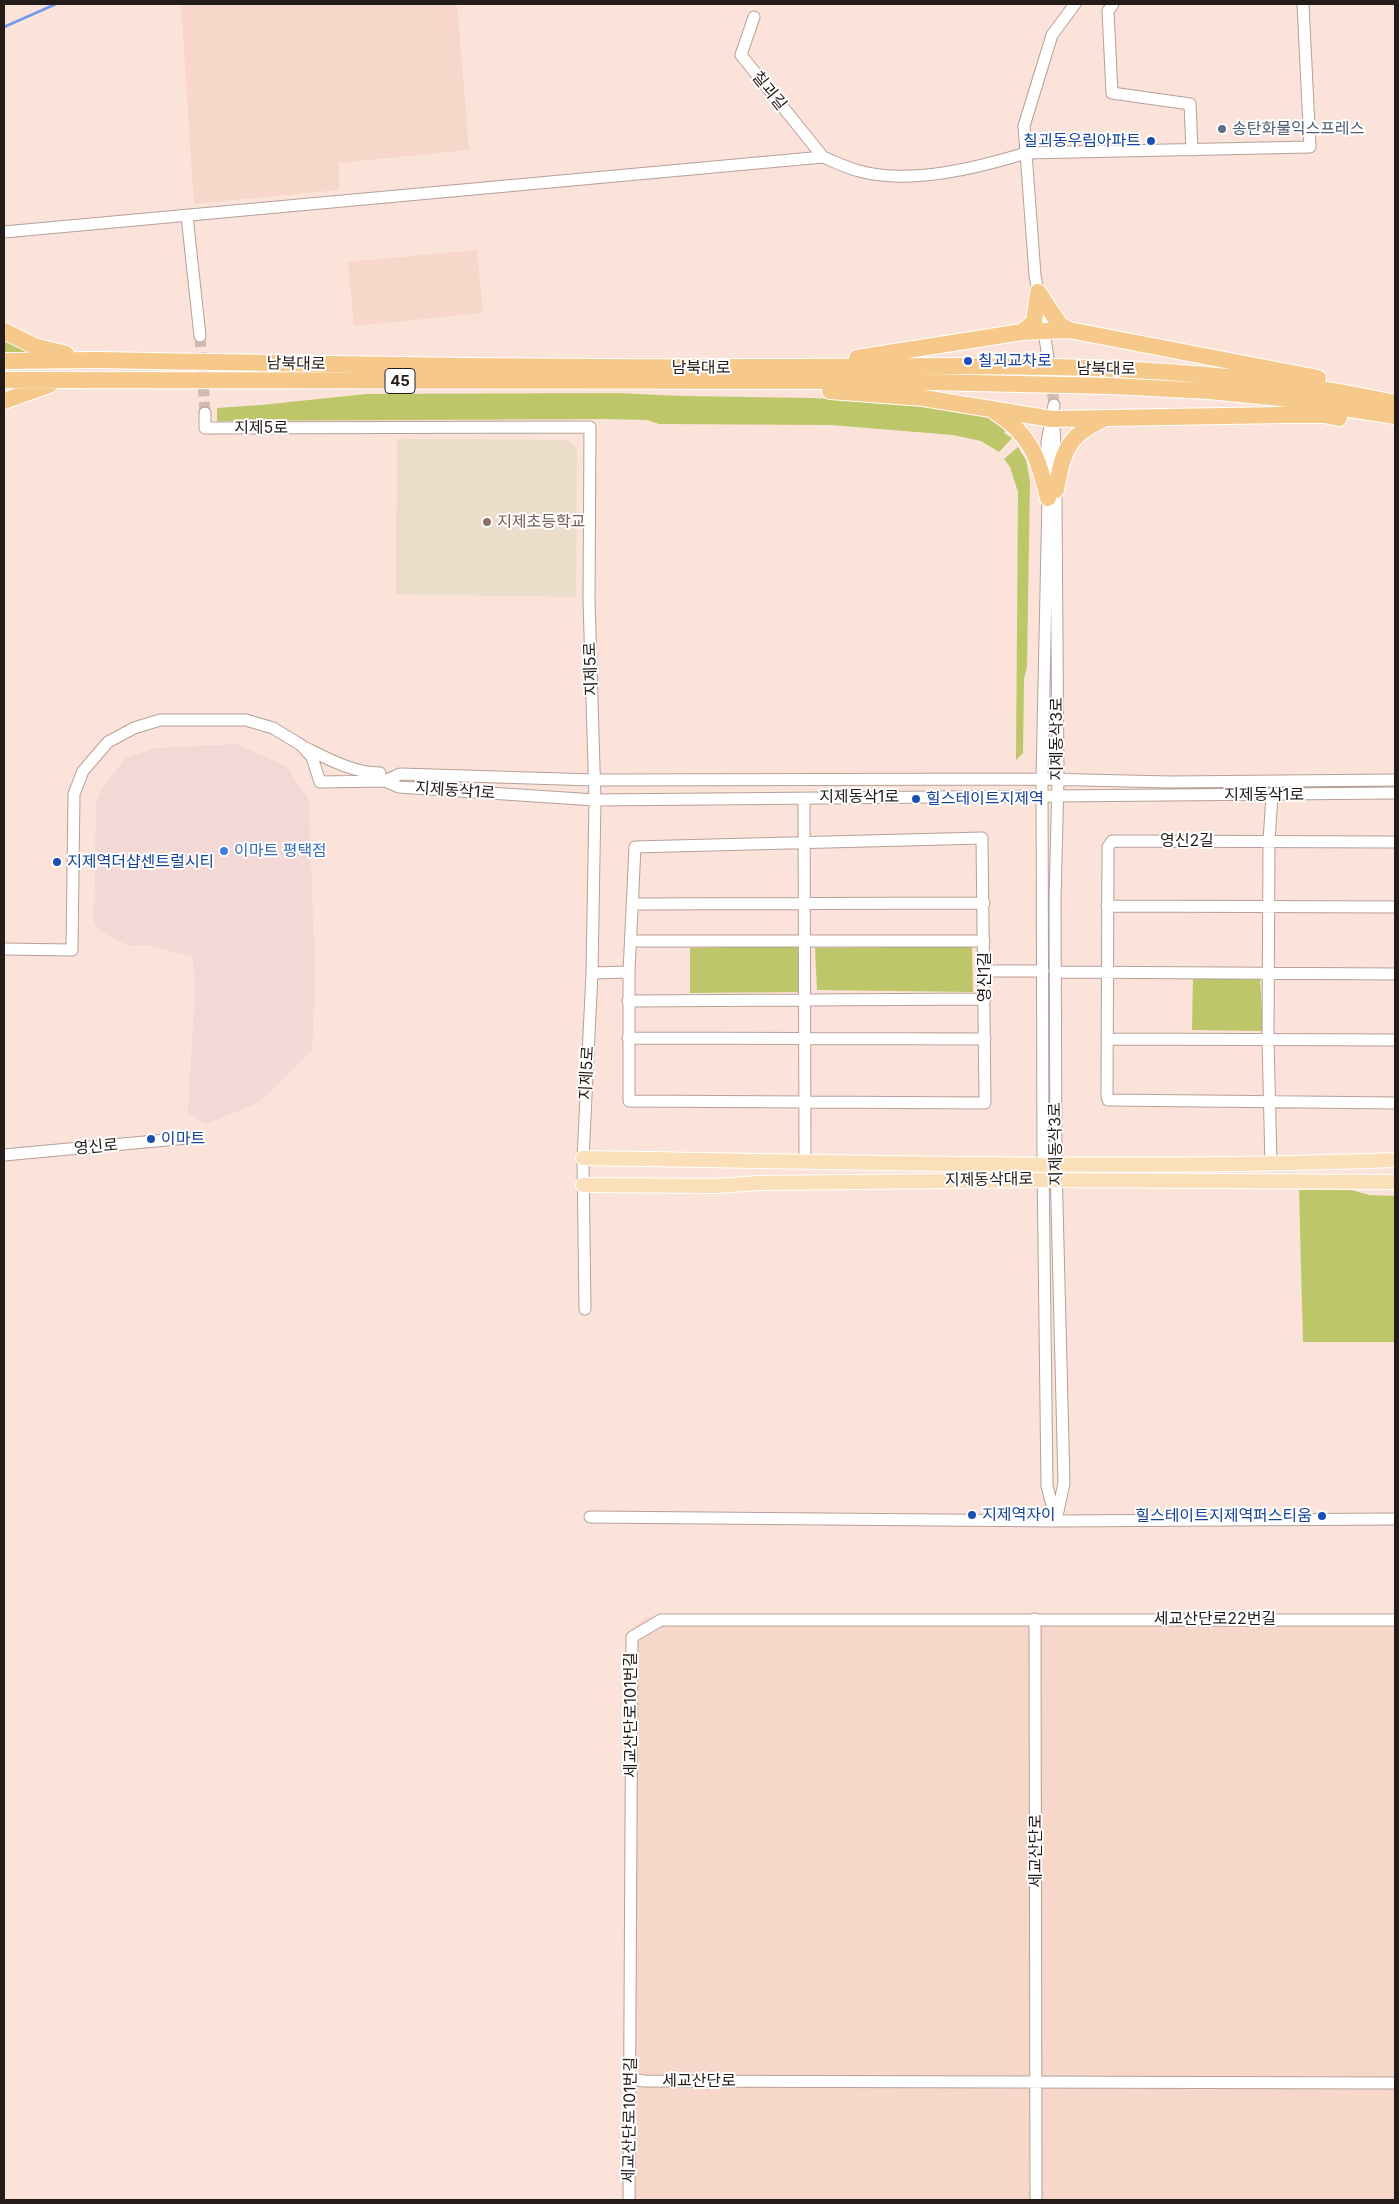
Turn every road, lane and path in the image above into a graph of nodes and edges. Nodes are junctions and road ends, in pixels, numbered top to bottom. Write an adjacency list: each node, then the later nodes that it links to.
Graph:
1 (1075, 4): 6 (street)
2 (1113, 4): 5 (street)
3 (1303, 4): 5 (street)
4 (754, 17): 7 (street, 칠괴길)
5 (1192, 150): 6 (street)
6 (1026, 153): 7 (street); 10 (street)
7 (823, 157): 8 (street)
8 (187, 216): 9 (street); 15 (street)
9 (4, 232)
10 (1038, 292): 11 (highway); 13 (street); 14 (highway)
11 (1069, 330): 13 (highway); 23 (highway)
12 (4, 331): 17 (highway)
13 (1046, 331): 14 (highway); 16 (street)
14 (1022, 332): 19 (highway)
15 (200, 336)
16 (1048, 357)
17 (95, 360): 18 (highway, 남북대로 / 45); 19 (highway, 남북대로 / 45)
18 (4, 361)
19 (660, 368): 25 (highway, 남북대로 / 45)
20 (4, 380): 21 (highway, 남북대로 / 45)
21 (66, 380): 22 (highway, 남북대로 / 45); 24 (highway)
22 (734, 382): 26 (highway); 29 (highway, 남북대로 / 45)
23 (1395, 394)
24 (4, 401)
25 (1395, 403)
26 (991, 409): 27 (highway); 32 (highway)
27 (1053, 412): 30 (highway); 32 (street, 지제동삭3로)
28 (205, 413): 38 (street, 지제5로)
29 (1395, 416)
30 (1103, 419): 31 (highway); 32 (highway)
31 (1395, 426)
32 (1052, 494): 35 (street, 지제동삭3로); 36 (street, 지제동삭3로)
33 (301, 745): 34 (street); 37 (street, 지제동삭1로); 58 (street, 지제동삭1로)
34 (400, 774): 37 (street, 지제동삭1로); 38 (street, 지제동삭1로)
35 (1042, 779): 36 (street, 지제동삭1로); 38 (street, 지제동삭1로); 43 (street, 지제동삭3로)
36 (1058, 779): 39 (street, 지제동삭1로); 41 (street, 지제동삭3로)
37 (386, 780): 45 (street, 지제동삭1로)
38 (594, 780): 45 (street, 지제5로)
39 (1395, 780)
40 (1395, 793): 42 (street, 지제동삭1로)
41 (1056, 795): 42 (street, 지제동삭1로); 43 (street, 지제동삭1로); 62 (street, 지제동삭3로)
42 (1272, 795): 46 (street)
43 (1043, 796): 44 (street, 지제동삭1로); 60 (street, 지제동삭3로)
44 (804, 798): 45 (street, 지제동삭1로); 48 (street)
45 (595, 800): 64 (street, 지제5로)
46 (1269, 841): 47 (street, 영신2길); 52 (street, 영신2길); 53 (street)
47 (1395, 842)
48 (805, 843): 49 (street, 영신1길); 50 (street, 영신1길); 51 (street)
49 (984, 903): 51 (street); 57 (street, 영신1길)
50 (633, 904): 51 (street); 55 (street, 영신1길)
51 (806, 904): 56 (street)
52 (1107, 906): 53 (street); 63 (street, 영신2길)
53 (1270, 906): 54 (street); 65 (street)
54 (1395, 907)
55 (631, 941): 56 (street); 61 (street, 영신1길)
56 (806, 941): 57 (street); 68 (street)
57 (984, 941): 59 (street, 영신1길)
58 (4, 950)
59 (985, 971): 60 (street); 67 (street, 영신1길)
60 (1042, 971): 84 (street, 지제동삭3로)
61 (629, 972): 64 (street); 69 (street, 영신1길)
62 (1055, 972): 63 (street); 84 (street, 지제동삭3로)
63 (1106, 972): 65 (street); 73 (street, 영신2길)
64 (592, 973): 81 (street, 지제5로)
65 (1269, 973): 66 (street); 74 (street)
66 (1395, 974)
67 (985, 999): 68 (street); 72 (street, 영신1길)
68 (805, 1000): 69 (street); 71 (street)
69 (628, 1001): 70 (street, 영신1길)
70 (628, 1038): 71 (street); 76 (street, 영신1길)
71 (805, 1038): 72 (street); 76 (street)
72 (985, 1039): 76 (street, 영신1길)
73 (1106, 1039): 74 (street); 77 (street, 영신2길)
74 (1268, 1039): 75 (street); 77 (street)
75 (1395, 1040)
76 (805, 1102): 83 (street)
77 (1270, 1102): 78 (street, 영신2길); 85 (street)
78 (1395, 1103)
79 (188, 1138): 80 (street, 영신로)
80 (4, 1155)
81 (583, 1158): 83 (main road, 지제동삭대로); 88 (street, 지제5로)
82 (1395, 1160): 85 (main road, 지제동삭대로)
83 (805, 1161): 84 (main road, 지제동삭대로)
84 (1050, 1164): 85 (main road, 지제동삭대로); 86 (street, 지제동삭3로)
85 (1271, 1164)
86 (1050, 1180): 87 (main road, 지제동삭대로); 88 (main road, 지제동삭대로); 92 (street, 지제동삭3로); 92 (street, 지제동삭3로)
87 (1395, 1182)
88 (583, 1185): 89 (street, 지제5로)
89 (585, 1309)
90 (590, 1517): 92 (street)
91 (1395, 1519): 92 (street)
92 (1056, 1521)
93 (1035, 1619): 94 (street, 세교산단로22번길); 95 (street, 세교산단로101번길); 96 (street, 세교산단로)
94 (1395, 1620)
95 (630, 2079): 96 (street, 세교산단로); 98 (street, 세교산단로101번길)
96 (1037, 2082): 97 (street, 세교산단로); 99 (street, 세교산단로)
97 (1395, 2083)
98 (629, 2200)
99 (1036, 2200)

